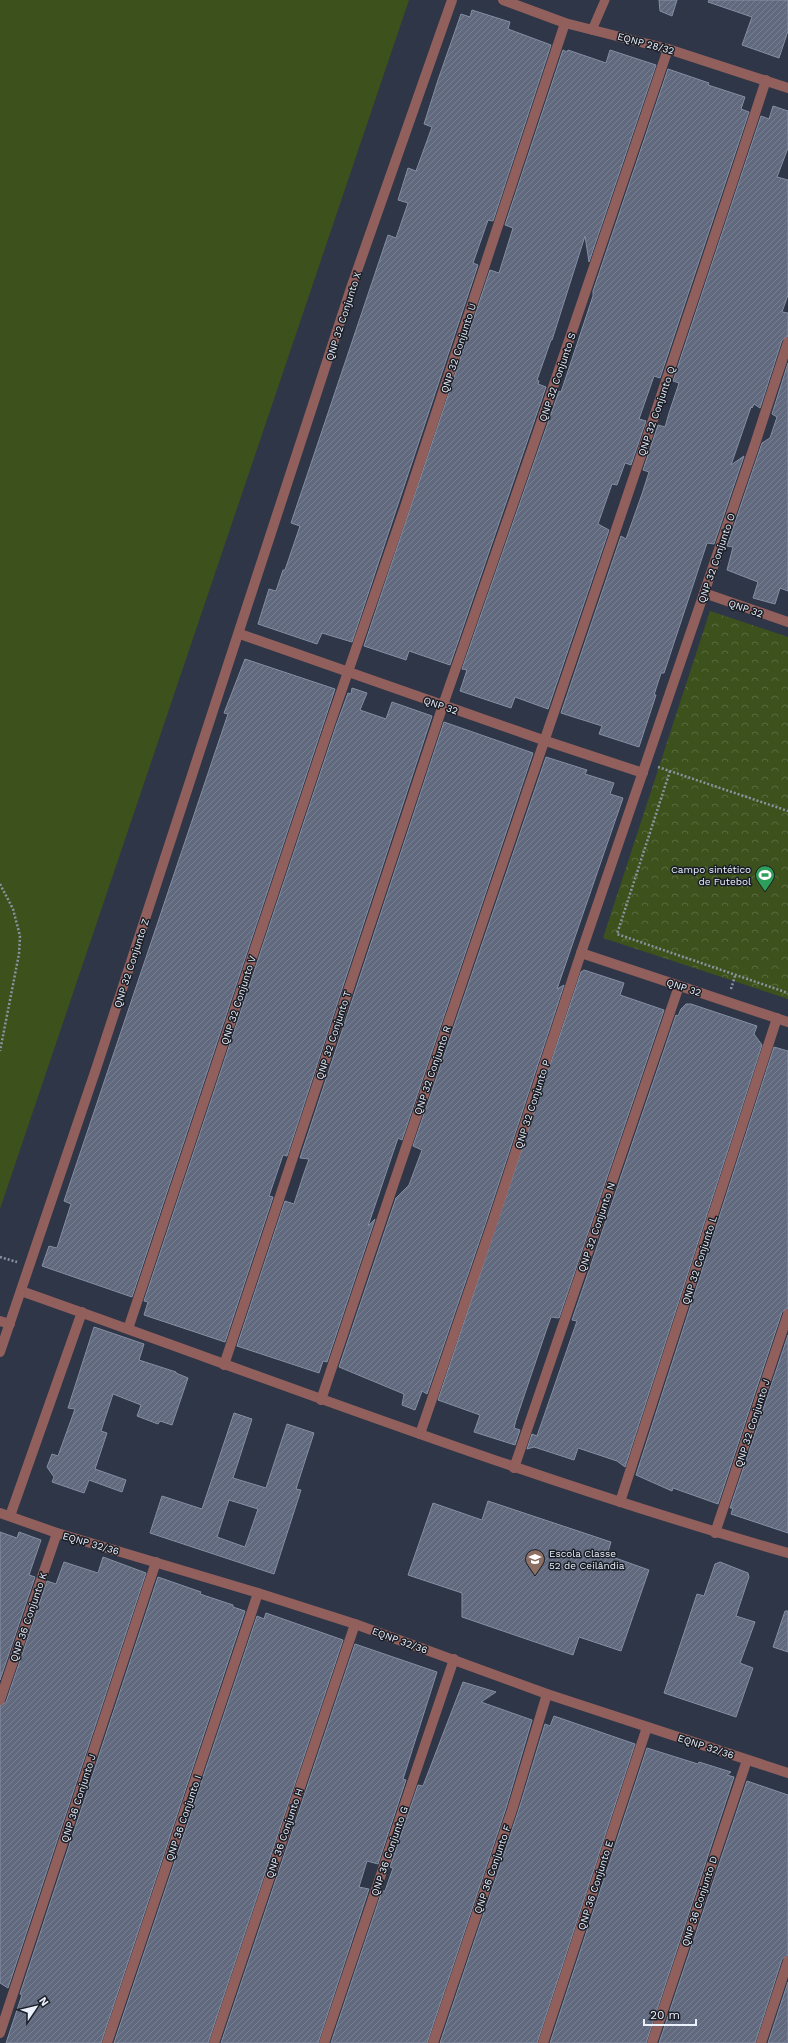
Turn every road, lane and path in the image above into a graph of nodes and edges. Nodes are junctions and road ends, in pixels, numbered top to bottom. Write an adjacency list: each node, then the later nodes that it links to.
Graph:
1 (452, 0): 12 (street, QNP 32 Conjunto X)
2 (605, 0): 5 (lane)
3 (510, 1): 4 (street, EQNP 28/32)
4 (565, 23): 5 (street, EQNP 28/32); 13 (street, QNP 32 Conjunto U)
5 (592, 30): 6 (street, EQNP 28/32)
6 (668, 49): 7 (street, EQNP 28/32); 14 (street, QNP 32 Conjunto S)
7 (766, 80): 8 (street, EQNP 28/32); 15 (street, QNP 32 Conjunto Q)
8 (788, 88)
9 (788, 342): 10 (street, QNP 32 Conjunto O)
10 (704, 593): 11 (street, QNP 32); 18 (street, QNP 32 Conjunto O)
11 (788, 622)
12 (240, 634): 13 (street, QNP 32); 28 (street, QNP 32 Conjunto Z)
13 (348, 672): 14 (street, QNP 32); 33 (street, QNP 32 Conjunto V)
14 (443, 705): 15 (street, QNP 32); 35 (street, QNP 32 Conjunto T)
15 (543, 740): 18 (street, QNP 32); 36 (street, QNP 32 Conjunto R)
16 (666, 770): 17 (path)
17 (670, 771): 19 (path); 23 (path)
18 (643, 773): 21 (street, QNP 32 Conjunto P)
19 (788, 810)
20 (0, 884): 26 (path)
21 (581, 953): 22 (street, QNP 32); 37 (street, QNP 32 Conjunto P)
22 (679, 986): 24 (street, QNP 32); 38 (street, QNP 32 Conjunto N)
23 (788, 994)
24 (777, 1018): 25 (street, QNP 32); 39 (street, QNP 32 Conjunto L)
25 (788, 1022)
26 (0, 1051)
27 (0, 1257): 28 (path)
28 (29, 1264): 29 (street, QNP 32 Conjunto Z)
29 (21, 1291): 30 (street); 32 (street, QNP 32 Conjunto Z)
30 (82, 1312): 33 (street); 40 (street, EQNP 32/36)
31 (788, 1314): 42 (street, QNP 32 Conjunto J)
32 (5, 1323): 34 (street, QNP 32 Conjunto Z)
33 (128, 1329): 35 (street)
34 (0, 1352)
35 (224, 1365): 36 (street)
36 (321, 1400): 37 (street)
37 (420, 1434): 38 (street)
38 (514, 1468): 39 (street)
39 (620, 1502): 42 (street)
40 (5, 1514): 41 (street, EQNP 32/36)
41 (57, 1533): 44 (street, EQNP 32/36); 49 (street, QNP 36 Conjunto K)
42 (715, 1533): 43 (street)
43 (788, 1554)
44 (156, 1562): 45 (street, EQNP 32/36); 54 (street, QNP 36 Conjunto J)
45 (258, 1593): 46 (street, EQNP 32/36); 55 (street, QNP 36 Conjunto I)
46 (355, 1624): 47 (street, EQNP 32/36); 56 (street, QNP 36 Conjunto H)
47 (454, 1659): 48 (street, EQNP 32/36); 57 (street, QNP 36 Conjunto G)
48 (547, 1694): 50 (street, EQNP 32/36); 58 (street, QNP 36 Conjunto F)
49 (0, 1700)
50 (647, 1727): 51 (street, EQNP 32/36); 59 (street, QNP 36 Conjunto E)
51 (747, 1760): 52 (street, EQNP 32/36); 60 (street, QNP 36 Conjunto D)
52 (788, 1773)
53 (788, 1961): 61 (street)
54 (0, 2033)
55 (107, 2043)
56 (214, 2043)
57 (324, 2043)
58 (433, 2043)
59 (543, 2043)
60 (652, 2043)
61 (761, 2043)

